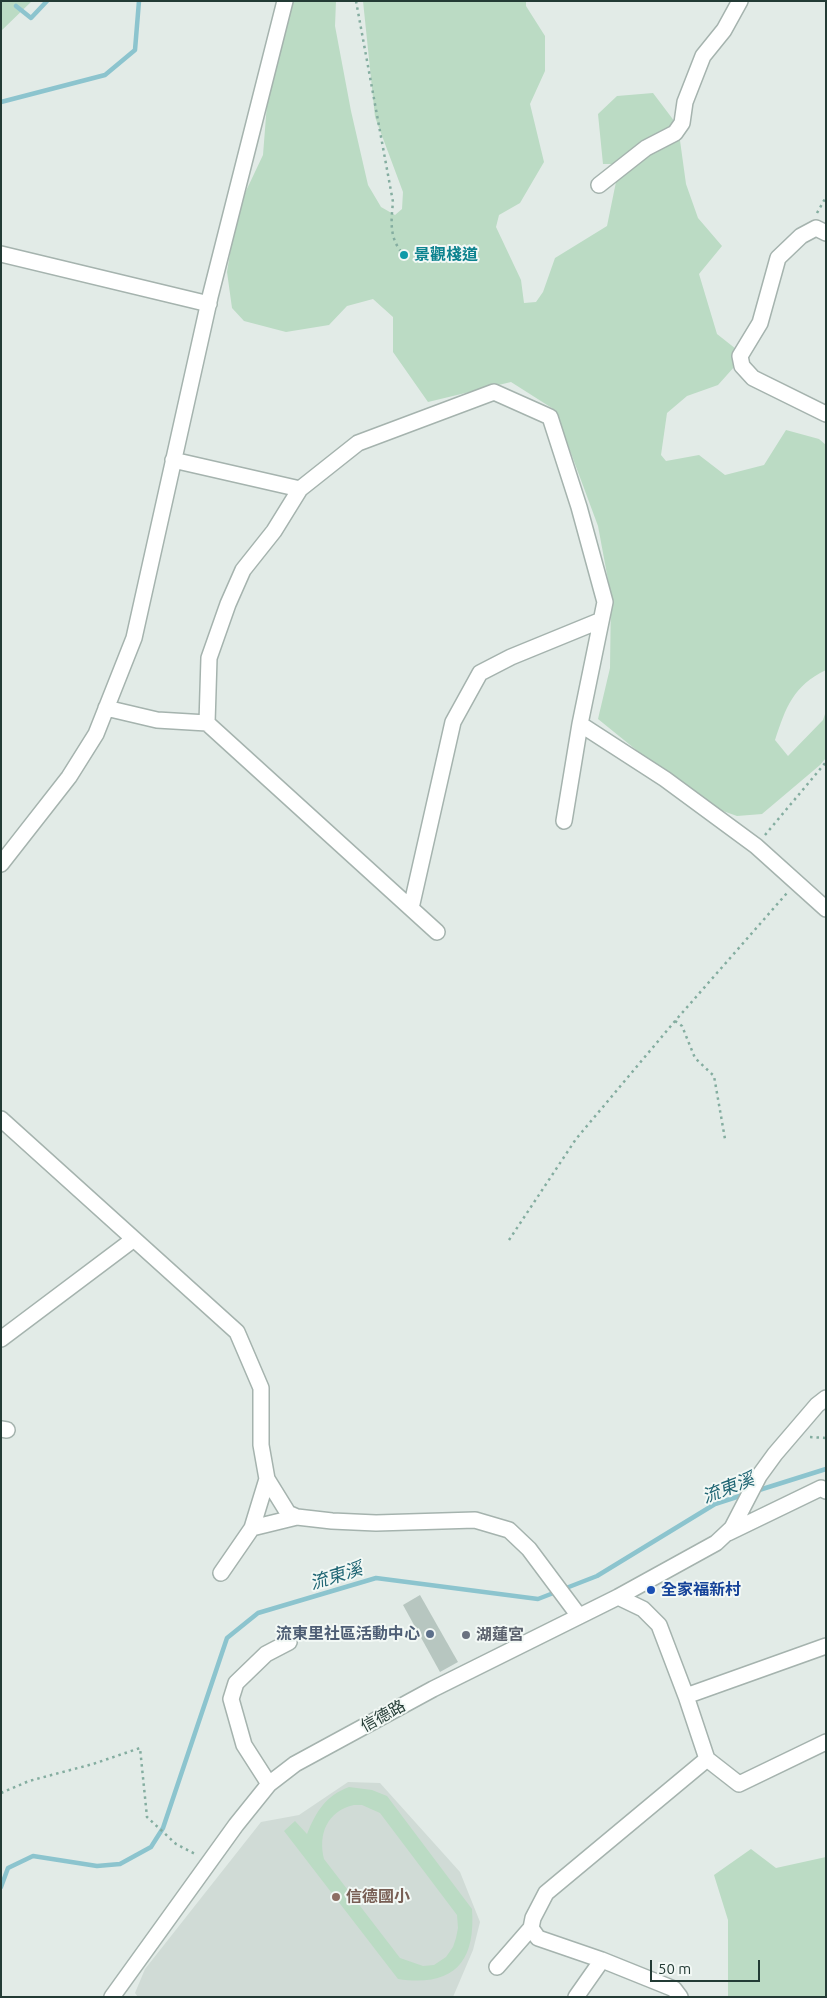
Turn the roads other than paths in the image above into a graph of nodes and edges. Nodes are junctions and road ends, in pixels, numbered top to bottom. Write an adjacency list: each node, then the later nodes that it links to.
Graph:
1 (285, 1): 6 (street)
2 (740, 1): 3 (street)
3 (599, 185)
4 (821, 230): 7 (street)
5 (1, 254): 6 (street)
6 (209, 304): 8 (street)
7 (826, 414)
8 (173, 460): 9 (street); 11 (street)
9 (300, 489): 10 (street); 12 (street)
10 (599, 621): 13 (street); 16 (street)
11 (106, 708): 12 (street); 15 (street)
12 (207, 723): 16 (street)
13 (580, 724): 14 (street); 17 (street)
14 (564, 821)
15 (1, 864)
16 (412, 908): 18 (street)
17 (826, 909)
18 (437, 932)
19 (1, 1118): 20 (street)
20 (134, 1239): 21 (street); 23 (street)
21 (1, 1338)
22 (826, 1398): 27 (street)
23 (267, 1479): 25 (street); 26 (street)
24 (826, 1491): 27 (street, 信德路)
25 (297, 1517): 26 (street); 30 (street)
26 (252, 1528): 28 (street)
27 (728, 1531): 29 (street, 信德路)
28 (221, 1573)
29 (618, 1597): 30 (street, 信德路); 33 (street)
30 (575, 1610): 36 (street, 信德路)
31 (289, 1642): 36 (street)
32 (826, 1646): 33 (street)
33 (686, 1696): 35 (street)
34 (826, 1742): 35 (street)
35 (707, 1759): 37 (street)
36 (269, 1784): 40 (street, 信德路)
37 (531, 1928): 38 (street); 39 (street)
38 (602, 1960): 41 (street); 42 (street)
39 (497, 1967)
40 (114, 1996)
41 (576, 1997)
42 (680, 1997)

